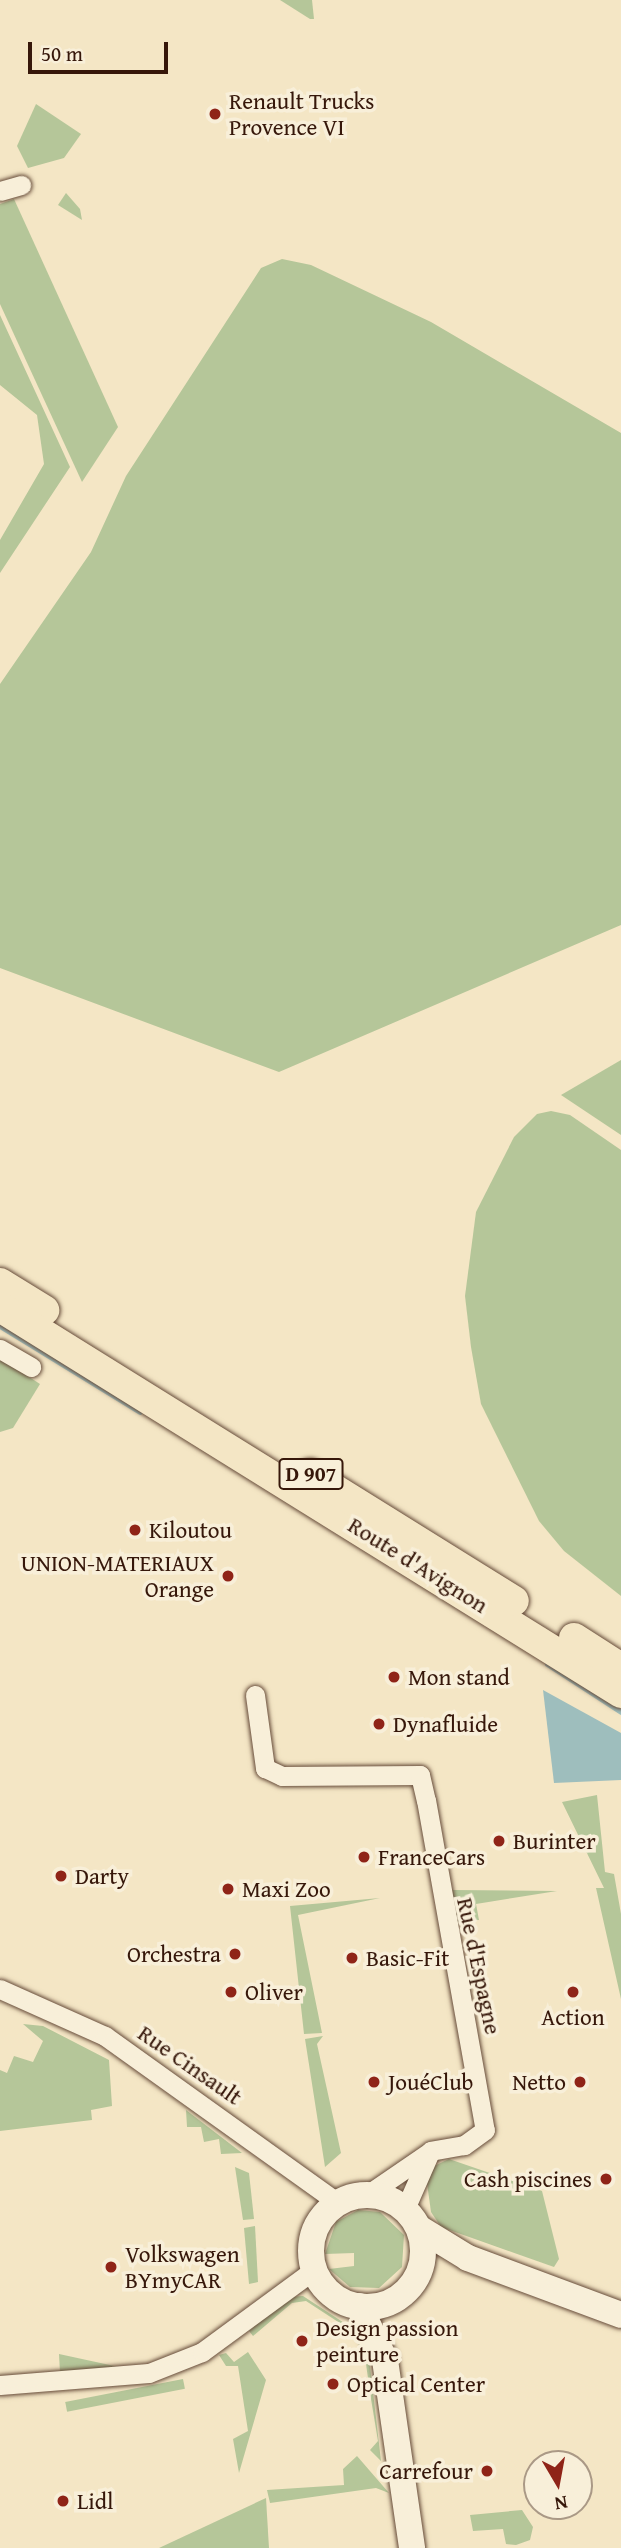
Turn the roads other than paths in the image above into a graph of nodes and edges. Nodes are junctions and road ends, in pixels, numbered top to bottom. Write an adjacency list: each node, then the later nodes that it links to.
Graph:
1 (21, 185): 2 (street)
2 (0, 191)
3 (0, 1283): 7 (main road, Route d'Avignon / D 907)
4 (0, 1307): 8 (main road, Route d'Avignon / D 907)
5 (0, 1349): 6 (street)
6 (32, 1367)
7 (621, 1668)
8 (621, 1693)
9 (255, 1695): 11 (street, Rue d'Espagne)
10 (0, 1989): 13 (street, Rue Cinsault)
11 (431, 2151): 12 (street, Rue d'Espagne); 14 (street)
12 (367, 2195): 13 (street); 14 (street)
13 (338, 2203): 16 (street)
14 (412, 2219): 15 (street); 17 (street)
15 (468, 2258): 17 (street); 20 (street)
16 (315, 2269): 19 (street); 22 (street)
17 (421, 2269): 18 (street)
18 (396, 2299): 19 (street); 21 (street)
19 (359, 2306): 21 (street)
20 (621, 2315)
21 (385, 2360): 23 (street)
22 (0, 2385)
23 (412, 2548)

